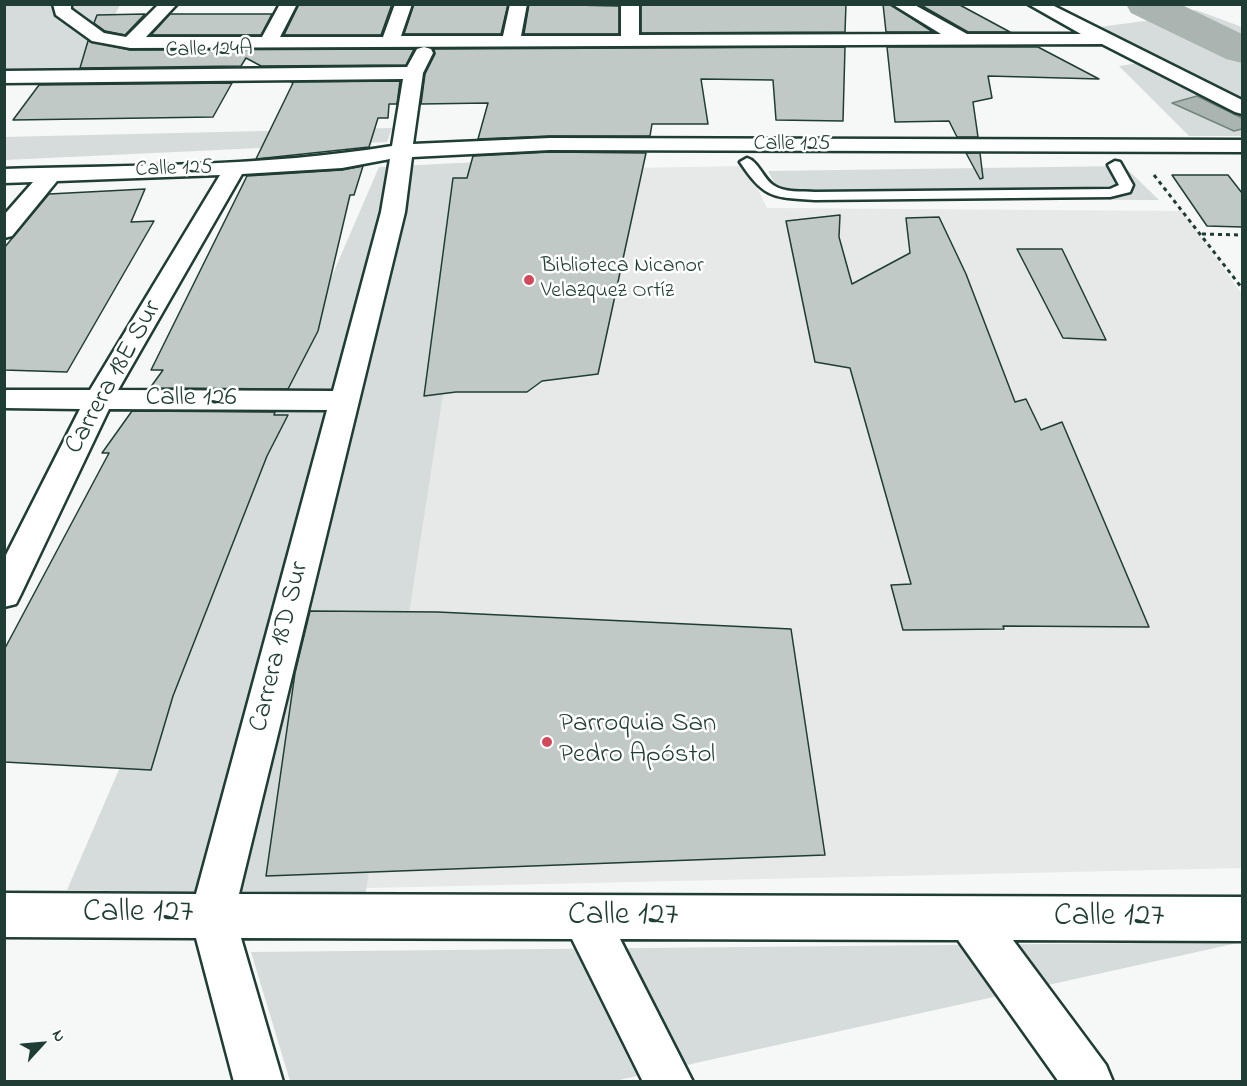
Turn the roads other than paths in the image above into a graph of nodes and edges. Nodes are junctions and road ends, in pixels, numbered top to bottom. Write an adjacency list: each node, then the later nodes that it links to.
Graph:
1 (62, 4): 14 (street)
2 (169, 4): 14 (street)
3 (289, 4): 15 (street)
4 (404, 4): 12 (street)
5 (519, 4): 13 (street)
6 (630, 4): 11 (street)
7 (900, 4): 10 (street)
8 (1036, 4): 9 (street)
9 (1104, 39): 10 (street); 18 (street)
10 (963, 40): 11 (street)
11 (630, 41): 13 (street)
12 (390, 42): 13 (street); 15 (street)
13 (511, 42)
14 (130, 43): 15 (street)
15 (268, 43)
16 (418, 63): 17 (street, Calle 124A); 20 (street, Carrera 18D Sur)
17 (4, 77)
18 (1242, 108)
19 (1242, 146): 20 (street, Calle 125)
20 (401, 157): 21 (street, Calle 125); 24 (street, Calle 125); 27 (street, Carrera 18D Sur)
21 (747, 162): 22 (street, Calle 125); 22 (lane)
22 (1115, 165): 23 (street, Calle 125)
23 (1242, 166)
24 (236, 168): 25 (street, Calle 125); 30 (street, Carrera 18E Sur)
25 (51, 174): 26 (street, Calle 125); 28 (street)
26 (9, 180)
27 (393, 212): 31 (street, Carrera 18D Sur); 35 (street, Carrera 18D Sur)
28 (4, 231)
29 (4, 399): 30 (street, Calle 126)
30 (99, 399): 31 (street, Calle 126); 32 (street, Carrera 18E Sur)
31 (341, 401): 33 (street, Carrera 18D Sur)
32 (4, 594)
33 (244, 769)
34 (4, 915): 35 (street, Calle 127)
35 (212, 916): 36 (street, Calle 127); 39 (street)
36 (585, 918): 37 (street, Calle 127); 40 (street)
37 (969, 918): 38 (street, Calle 127); 41 (street)
38 (1242, 920)
39 (259, 1082)
40 (669, 1082)
41 (1089, 1082)

